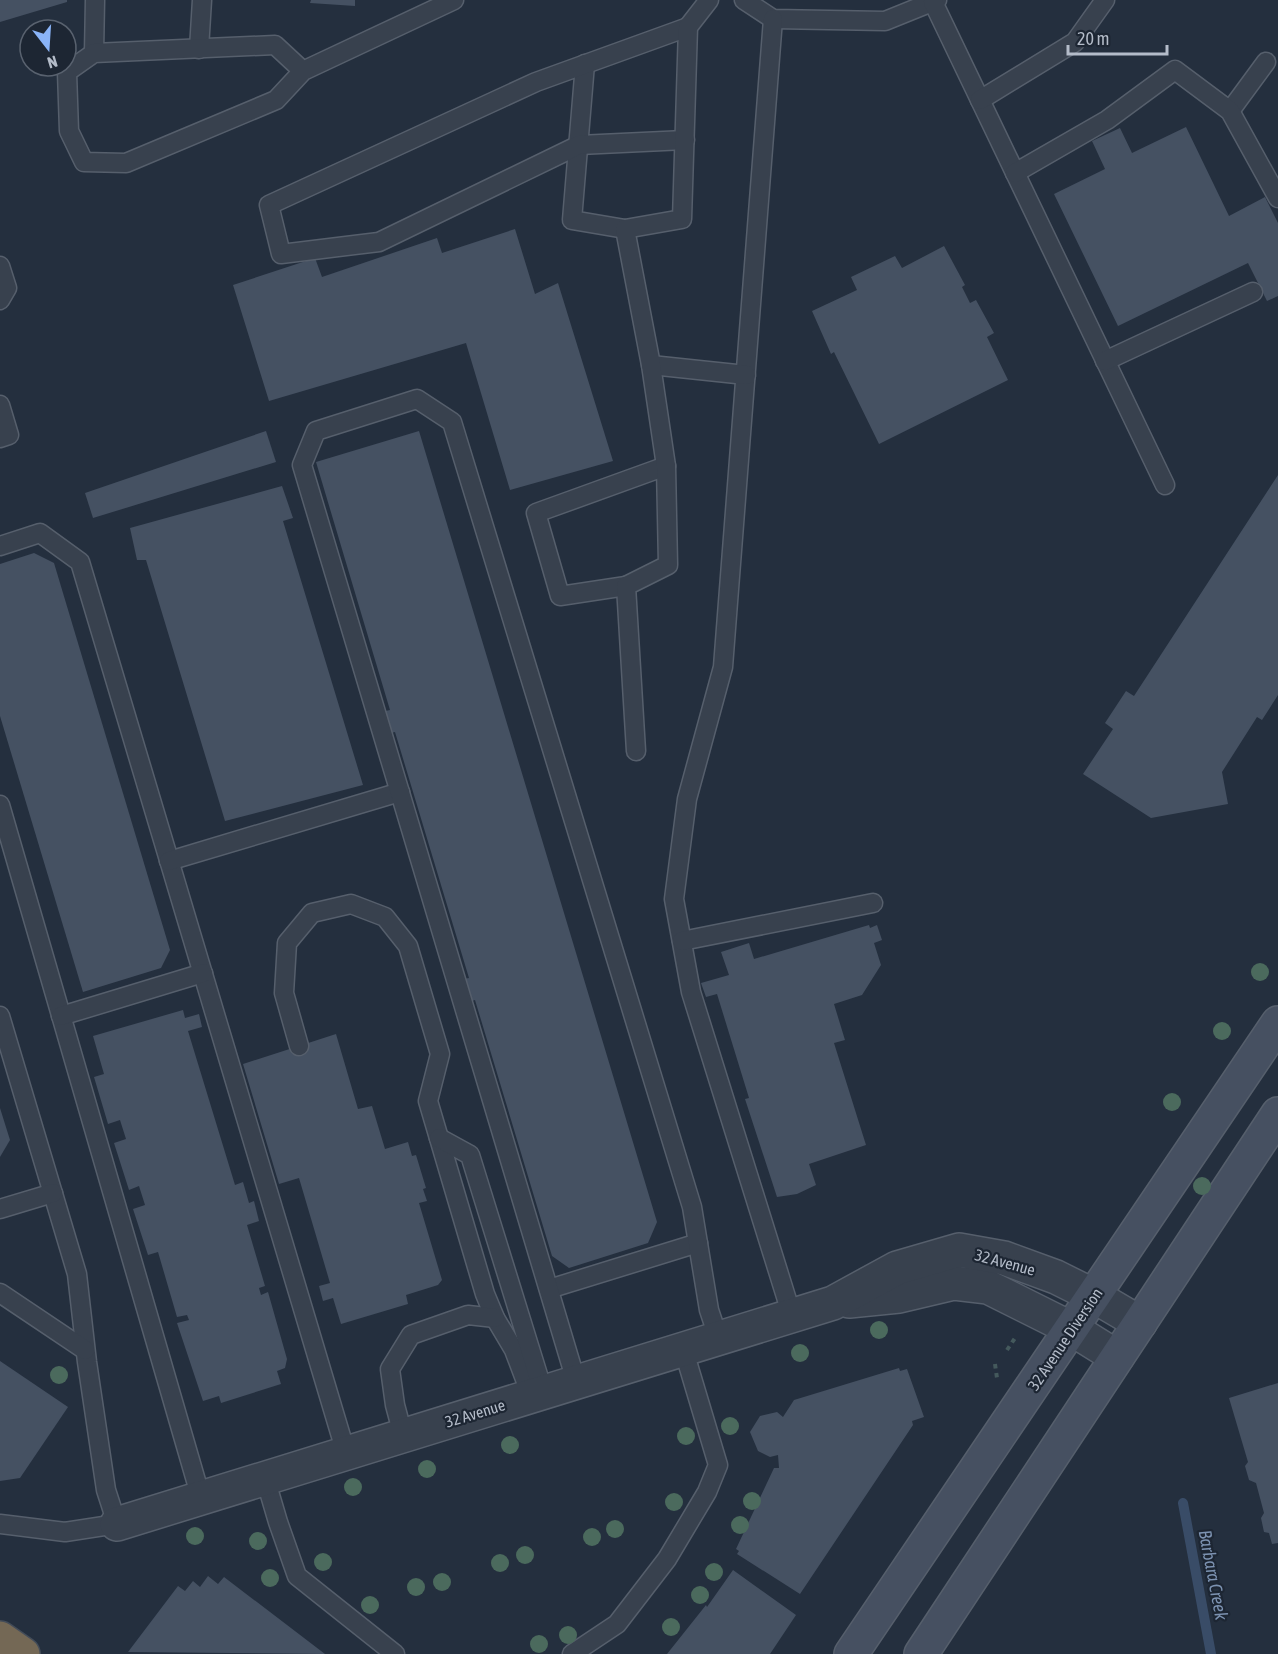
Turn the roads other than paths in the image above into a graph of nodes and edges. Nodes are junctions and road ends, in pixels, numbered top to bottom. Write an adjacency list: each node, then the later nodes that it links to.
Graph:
1 (95, 0): 12 (lane)
2 (202, 0): 11 (lane)
3 (454, 0): 8 (lane)
4 (709, 0): 10 (lane)
5 (744, 0): 9 (lane)
6 (1106, 0): 16 (lane)
7 (935, 1): 9 (lane); 16 (lane)
8 (419, 8): 15 (lane)
9 (773, 19): 28 (lane)
10 (688, 27): 14 (lane); 18 (lane)
11 (200, 49): 12 (lane); 15 (lane)
12 (94, 53): 15 (lane)
13 (1266, 62): 17 (lane)
14 (585, 64): 19 (lane); 19 (lane)
15 (303, 71)
16 (980, 100): 20 (lane)
17 (1230, 111): 20 (lane); 21 (lane)
18 (685, 140): 19 (lane); 22 (lane)
19 (579, 146): 22 (lane)
20 (1015, 173): 26 (lane)
21 (1276, 187)
22 (625, 228): 27 (lane)
23 (0, 266): 25 (lane)
24 (1253, 292): 26 (lane)
25 (0, 300)
26 (1105, 361): 32 (lane)
27 (651, 365): 28 (lane); 31 (lane)
28 (746, 375): 40 (lane)
29 (0, 405): 30 (lane)
30 (0, 438)
31 (666, 466): 34 (lane); 34 (lane)
32 (1165, 485)
33 (0, 546): 38 (lane)
34 (626, 586): 35 (lane)
35 (636, 751)
36 (400, 792): 38 (lane); 50 (lane); 51 (lane)
37 (0, 805): 43 (lane)
38 (170, 861): 41 (lane)
39 (873, 903): 40 (lane)
40 (682, 941): 55 (lane)
41 (203, 973): 43 (lane); 66 (lane)
42 (0, 1016): 48 (lane)
43 (61, 1016): 68 (lane)
44 (1278, 1023): 53 (main road, 32 Avenue Diversion)
45 (299, 1046): 47 (lane)
46 (1278, 1114): 57 (main road)
47 (439, 1138): 56 (lane); 64 (lane)
48 (53, 1193): 49 (lane); 61 (lane)
49 (0, 1209)
50 (698, 1243): 51 (lane); 59 (lane)
51 (549, 1289): 63 (lane)
52 (0, 1293): 61 (lane)
53 (1094, 1296): 54 (street, 32 Avenue); 57 (street, 32 Avenue); 58 (main road, 32 Avenue Diversion)
54 (833, 1303): 55 (street, 32 Avenue); 58 (street, 32 Avenue)
55 (792, 1316): 59 (street, 32 Avenue)
56 (495, 1318): 64 (lane); 65 (lane)
57 (1140, 1323): 62 (main road)
58 (1072, 1329): 62 (street, 32 Avenue); 75 (main road, 32 Avenue Diversion)
59 (718, 1337): 60 (street, 32 Avenue)
60 (683, 1348): 63 (street, 32 Avenue); 74 (lane)
61 (86, 1350): 70 (lane)
62 (1117, 1357): 76 (main road)
63 (576, 1381): 64 (street, 32 Avenue)
64 (537, 1393): 65 (street, 32 Avenue)
65 (403, 1435): 66 (street, 32 Avenue)
66 (345, 1453): 67 (street, 32 Avenue)
67 (265, 1478): 68 (street, 32 Avenue); 73 (lane)
68 (201, 1498): 70 (street, 32 Avenue)
69 (0, 1524): 70 (lane)
70 (117, 1524)
71 (0, 1638): 72 (highway)
72 (22, 1654)
73 (396, 1654)
74 (572, 1654)
75 (851, 1654)
76 (921, 1654)

